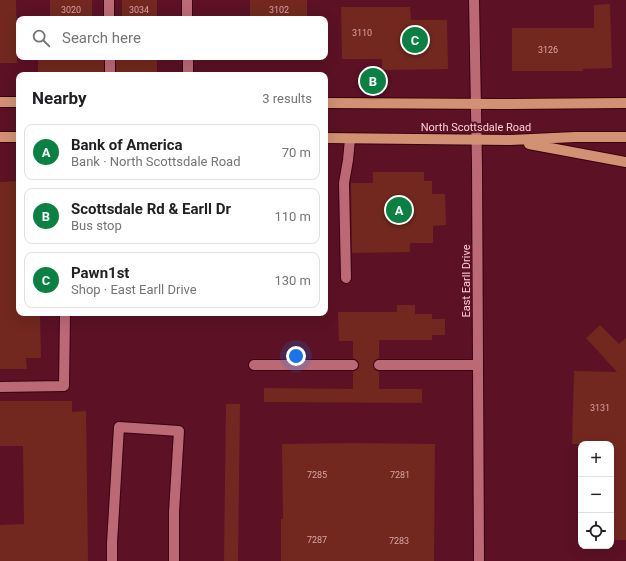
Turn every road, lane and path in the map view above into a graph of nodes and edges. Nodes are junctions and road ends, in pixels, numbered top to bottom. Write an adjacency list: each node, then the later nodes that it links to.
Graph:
1 (109, 0): 4 (street)
2 (187, 0): 5 (street)
3 (474, 0): 14 (street, East Earll Drive)
4 (110, 16)
5 (187, 16)
6 (110, 60): 8 (street)
7 (188, 60): 9 (street)
8 (110, 72)
9 (188, 72)
10 (0, 102): 11 (main road)
11 (16, 102)
12 (626, 102): 14 (main road)
13 (328, 103): 14 (main road)
14 (476, 104): 20 (street, East Earll Drive)
15 (0, 137): 16 (main road)
16 (16, 137)
17 (626, 137): 21 (main road, North Scottsdale Road)
18 (328, 138): 19 (main road, North Scottsdale Road)
19 (350, 138): 20 (main road, North Scottsdale Road); 23 (street)
20 (476, 140): 21 (main road, North Scottsdale Road); 28 (street, East Earll Drive)
21 (510, 140): 22 (main road)
22 (626, 162)
23 (346, 278)
24 (64, 316): 29 (street)
25 (254, 365): 26 (street)
26 (353, 365)
27 (380, 365): 28 (street)
28 (478, 365): 32 (street, East Earll Drive)
29 (0, 387)
30 (112, 561): 31 (street)
31 (174, 561)
32 (478, 561)

